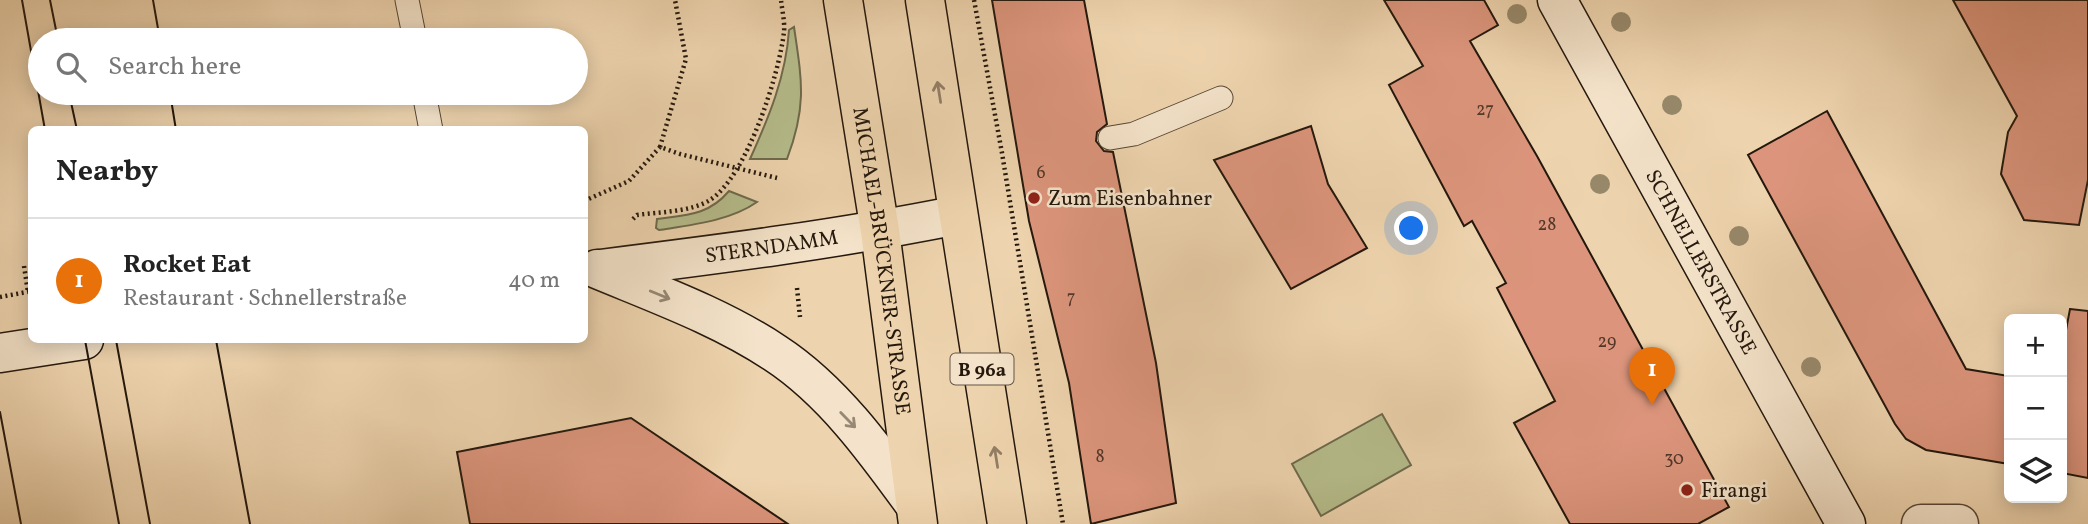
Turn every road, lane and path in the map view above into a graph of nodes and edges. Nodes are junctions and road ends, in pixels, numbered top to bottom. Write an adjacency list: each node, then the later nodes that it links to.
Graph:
1 (407, 0): 8 (lane)
2 (676, 0): 13 (path)
3 (780, 0): 14 (path)
4 (842, 0): 18 (main road, MICHAEL-BRÜCKNER-STRASSE)
5 (925, 0): 17 (main road, B 96a, one-way to 5)
6 (974, 0): 28 (path)
7 (1557, 0): 29 (main road, SCHNELLERSTRASSE)
8 (413, 28)
9 (1221, 98): 12 (lane)
10 (426, 105): 11 (lane)
11 (430, 126)
12 (1110, 138)
13 (660, 147): 14 (path); 16 (path)
14 (736, 168): 15 (path); 20 (path)
15 (778, 178)
16 (588, 199)
17 (958, 215): 18 (main road, STERNDAMM); 27 (main road, B 96a, one-way to 17)
18 (880, 231): 20 (main road, STERNDAMM); 26 (main road, MICHAEL-BRÜCKNER-STRASSE)
19 (24, 266): 21 (path)
20 (591, 270): 26 (main road, one-way to 26)
21 (28, 283)
22 (28, 291): 23 (path)
23 (0, 297)
24 (65, 343): 25 (main road)
25 (0, 353)
26 (917, 514)
27 (1007, 524)
28 (1063, 524)
29 (1846, 524)
30 (1921, 524): 31 (main road)
31 (1959, 524)

